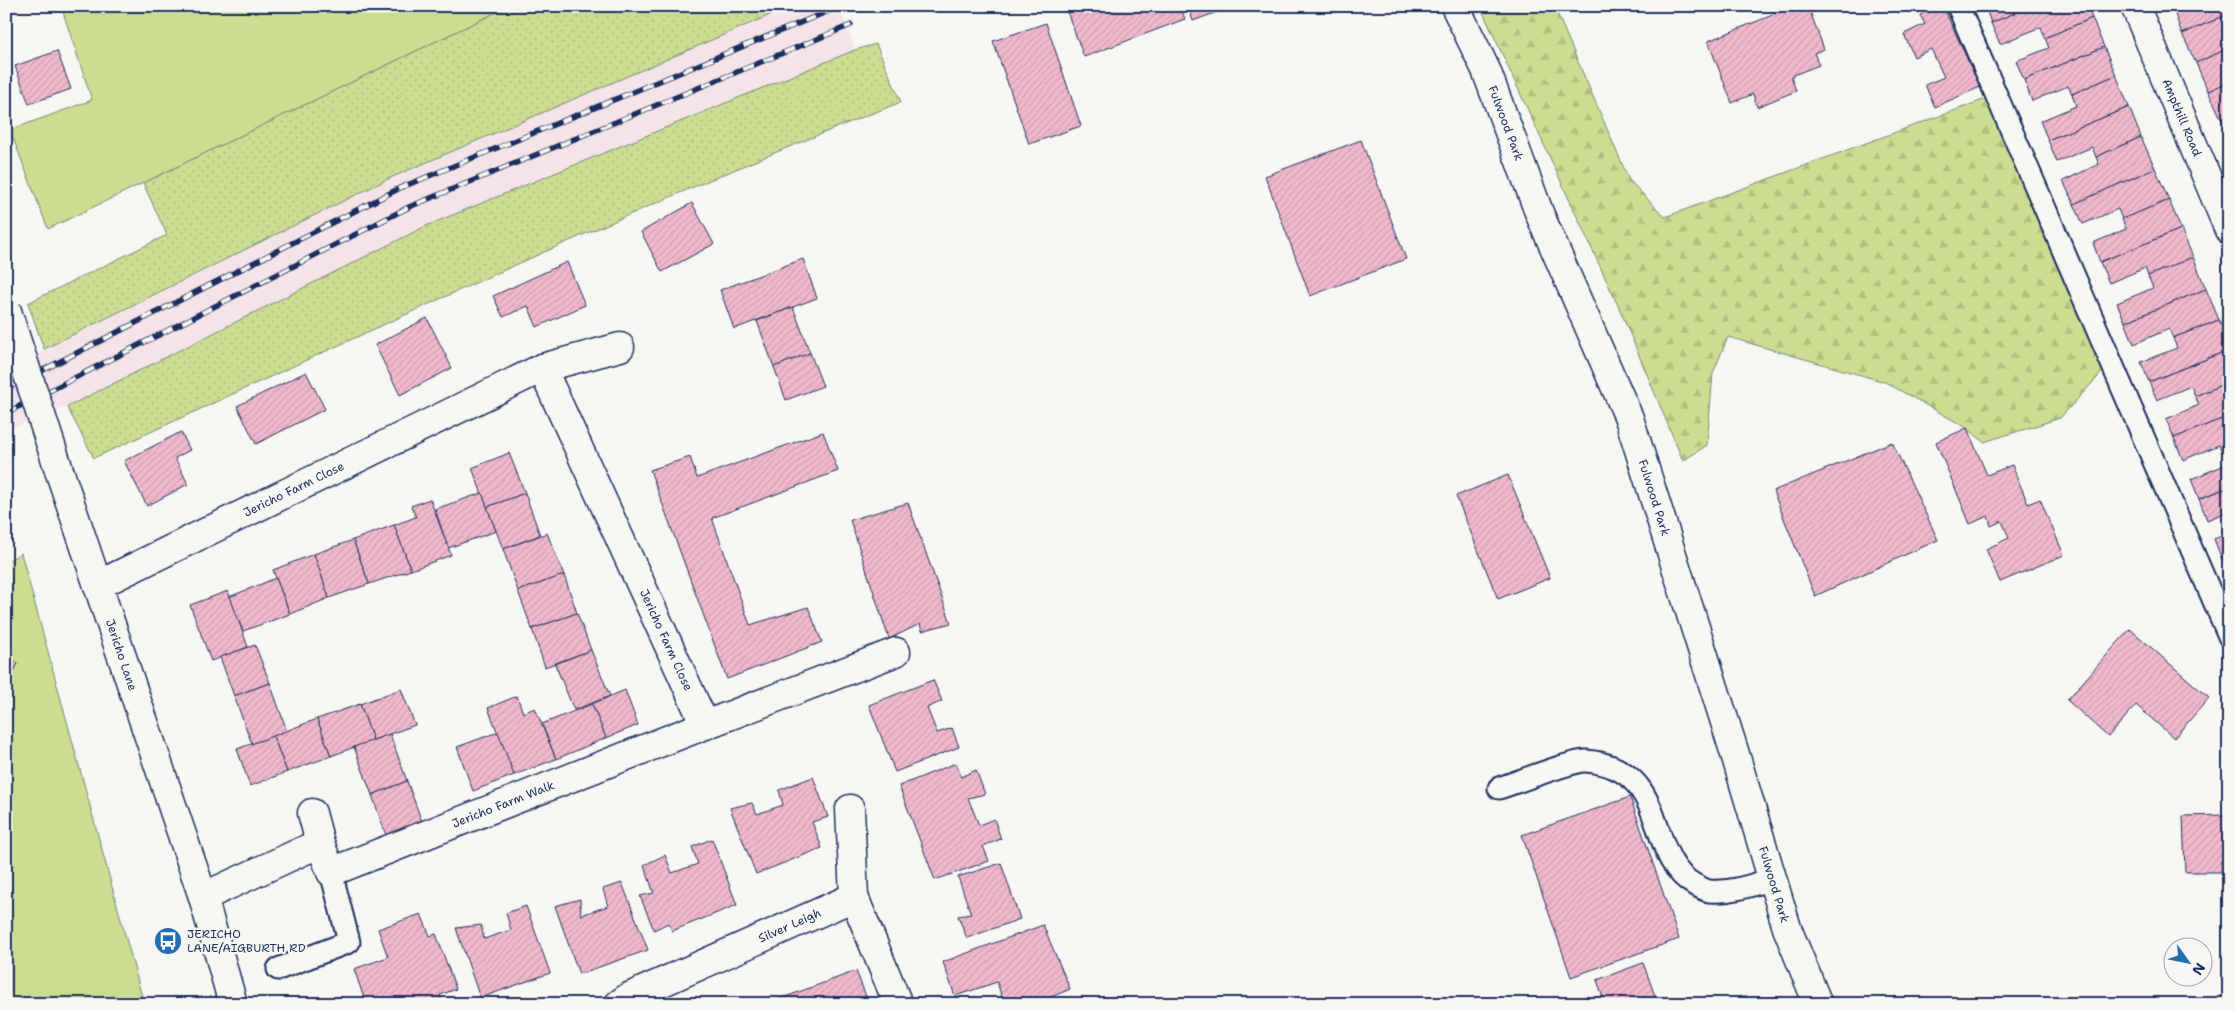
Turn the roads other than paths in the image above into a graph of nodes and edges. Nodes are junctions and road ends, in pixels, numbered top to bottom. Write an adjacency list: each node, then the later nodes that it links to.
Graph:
1 (1455, 6): 17 (street, Fulwood Park)
2 (1958, 6): 9 (lane)
3 (2135, 6): 4 (street, Ampthill Road)
4 (2229, 230)
5 (6, 308): 8 (street, Jericho Lane, bridge)
6 (620, 347): 7 (street, Jericho Farm Close)
7 (542, 368): 8 (street, Jericho Farm Close); 11 (street, Jericho Farm Close)
8 (98, 586): 18 (street, Jericho Lane)
9 (2229, 636)
10 (896, 652): 11 (street)
11 (705, 725): 16 (street, Jericho Farm Walk)
12 (1499, 788): 17 (lane)
13 (850, 809): 19 (street)
14 (312, 813): 15 (street)
15 (320, 843): 16 (street); 18 (street)
16 (330, 872): 20 (lane)
17 (1772, 879): 24 (street, Fulwood Park)
18 (203, 897): 21 (street, Jericho Lane)
19 (854, 897): 22 (street, Silver Leigh); 23 (street)
20 (278, 969)
21 (233, 1004)
22 (619, 1004)
23 (898, 1004)
24 (1818, 1004)

